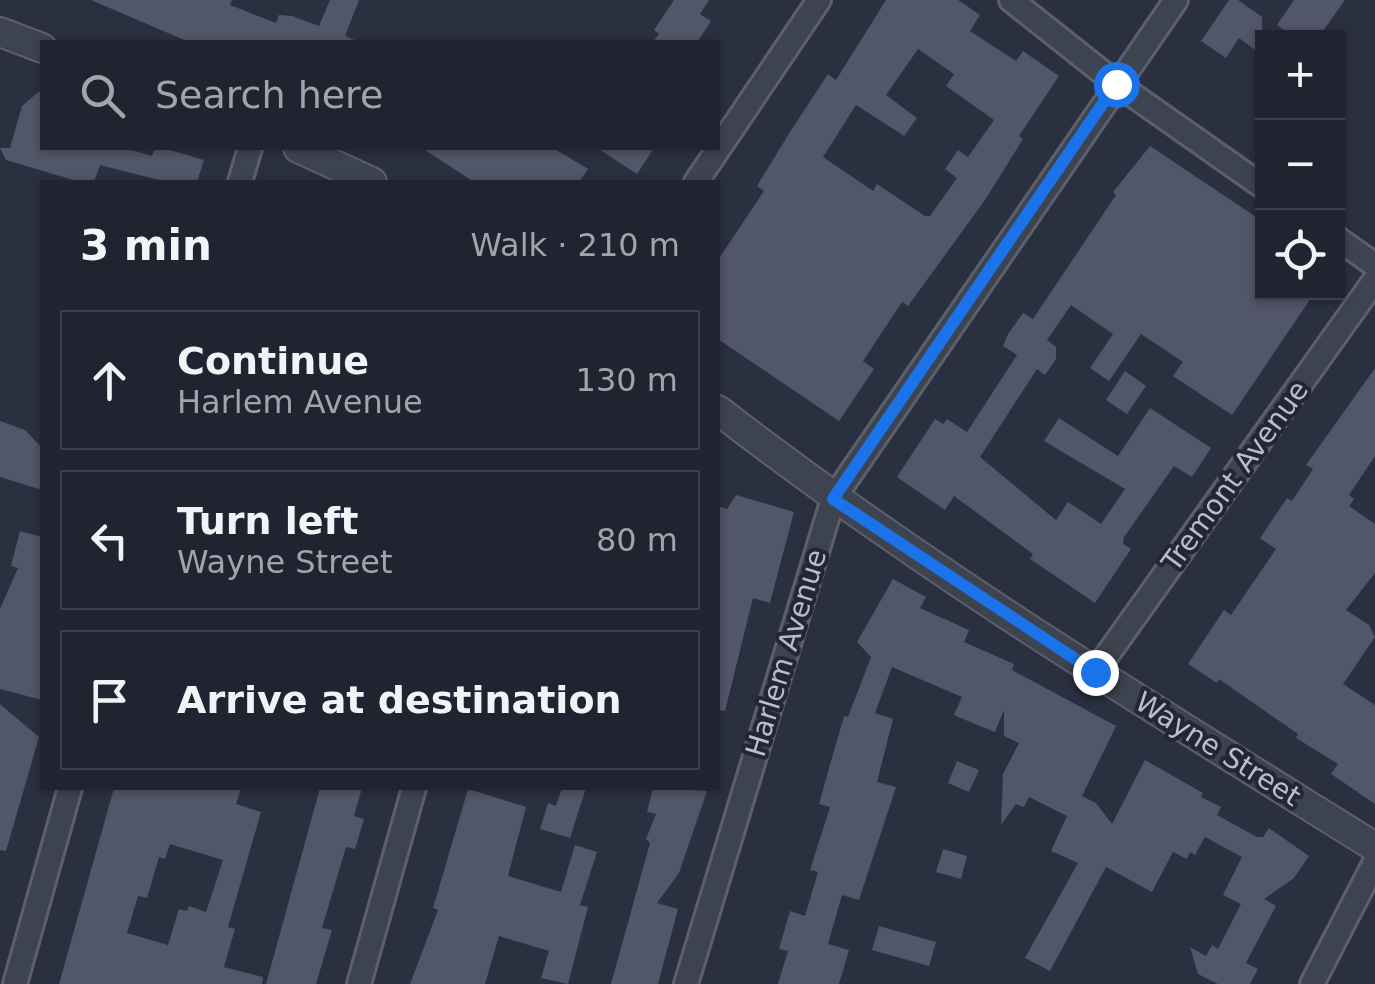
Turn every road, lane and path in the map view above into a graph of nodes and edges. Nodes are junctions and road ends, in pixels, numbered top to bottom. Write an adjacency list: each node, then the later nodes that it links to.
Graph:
1 (819, 0): 7 (street)
2 (1011, 0): 6 (street)
3 (1176, 0): 6 (street, Harlem Avenue)
4 (0, 32): 5 (street)
5 (40, 47)
6 (1116, 84): 14 (street); 19 (street, Harlem Avenue)
7 (720, 146)
8 (249, 150): 11 (street)
9 (302, 150): 12 (street)
10 (718, 150): 13 (street)
11 (241, 180)
12 (368, 180)
13 (697, 180)
14 (1255, 181)
15 (1345, 244): 16 (street)
16 (1375, 265)
17 (1375, 280): 20 (street, Tremont Avenue)
18 (720, 412): 19 (street, Wayne Street)
19 (833, 499): 20 (street, Wayne Street); 27 (street, Harlem Avenue)
20 (1095, 672): 23 (street, Wayne Street)
21 (69, 790): 25 (street)
22 (413, 790): 26 (street)
23 (1375, 848)
24 (1375, 862): 28 (street)
25 (14, 984)
26 (358, 984)
27 (686, 984)
28 (1312, 984)

